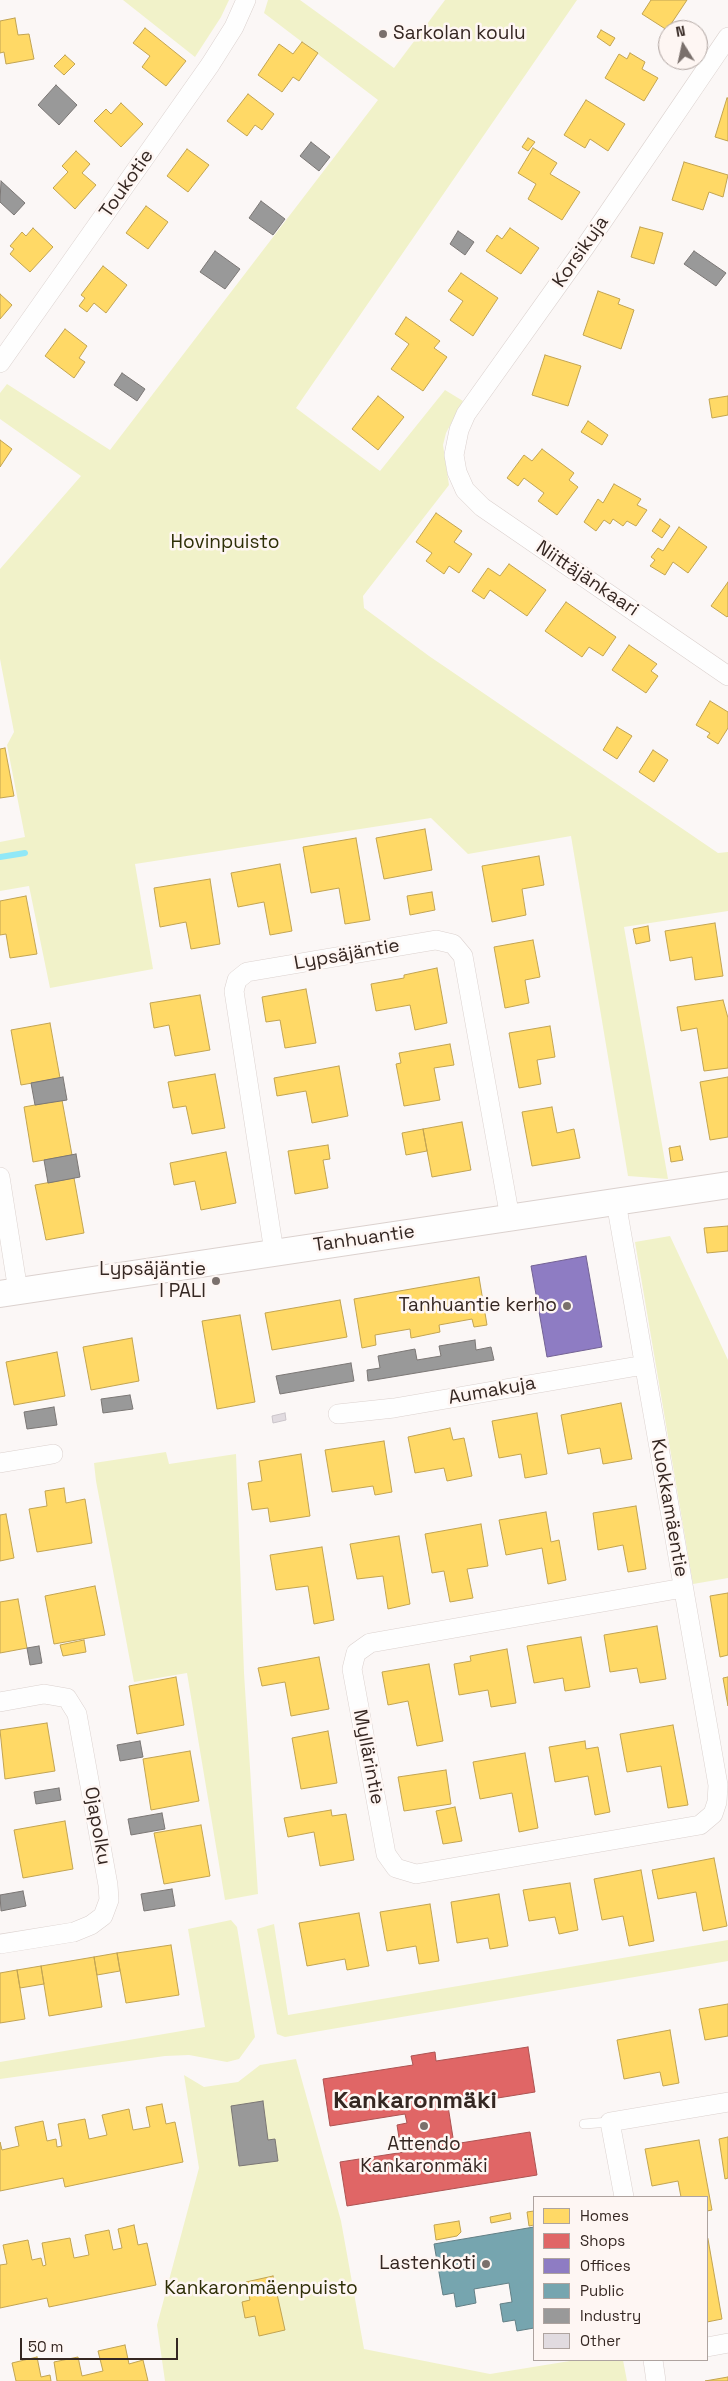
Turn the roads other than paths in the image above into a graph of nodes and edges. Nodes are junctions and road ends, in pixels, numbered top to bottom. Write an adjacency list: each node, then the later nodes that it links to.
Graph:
1 (246, 0): 3 (street, Toukotie)
2 (728, 37): 4 (street, Korsikuja)
3 (0, 363)
4 (456, 472): 5 (street, Niittäjänkaari)
5 (728, 676)
6 (0, 1177): 11 (street)
7 (728, 1185): 8 (street, Tanhuantie)
8 (616, 1202): 9 (street, Tanhuantie); 12 (street, Kuokkamäentie)
9 (510, 1218): 10 (street, Tanhuantie); 10 (street, Lypsäjäntie)
10 (274, 1252): 11 (street, Tanhuantie)
11 (9, 1292)
12 (644, 1365): 13 (street, Aumakuja); 16 (street, Kuokkamäentie)
13 (338, 1414)
14 (54, 1454): 15 (street)
15 (0, 1463)
16 (684, 1588): 18 (street, Kuokkamäentie); 18 (street, Myllärintie)
17 (0, 1702): 19 (street, Ojapolku)
18 (713, 1814)
19 (0, 1944)
20 (728, 2102): 21 (street)
21 (610, 2122): 22 (lane); 23 (street)
22 (584, 2124)
23 (624, 2196)
24 (728, 2343): 25 (street)
25 (708, 2347)
26 (653, 2361): 27 (street)
27 (656, 2381)

